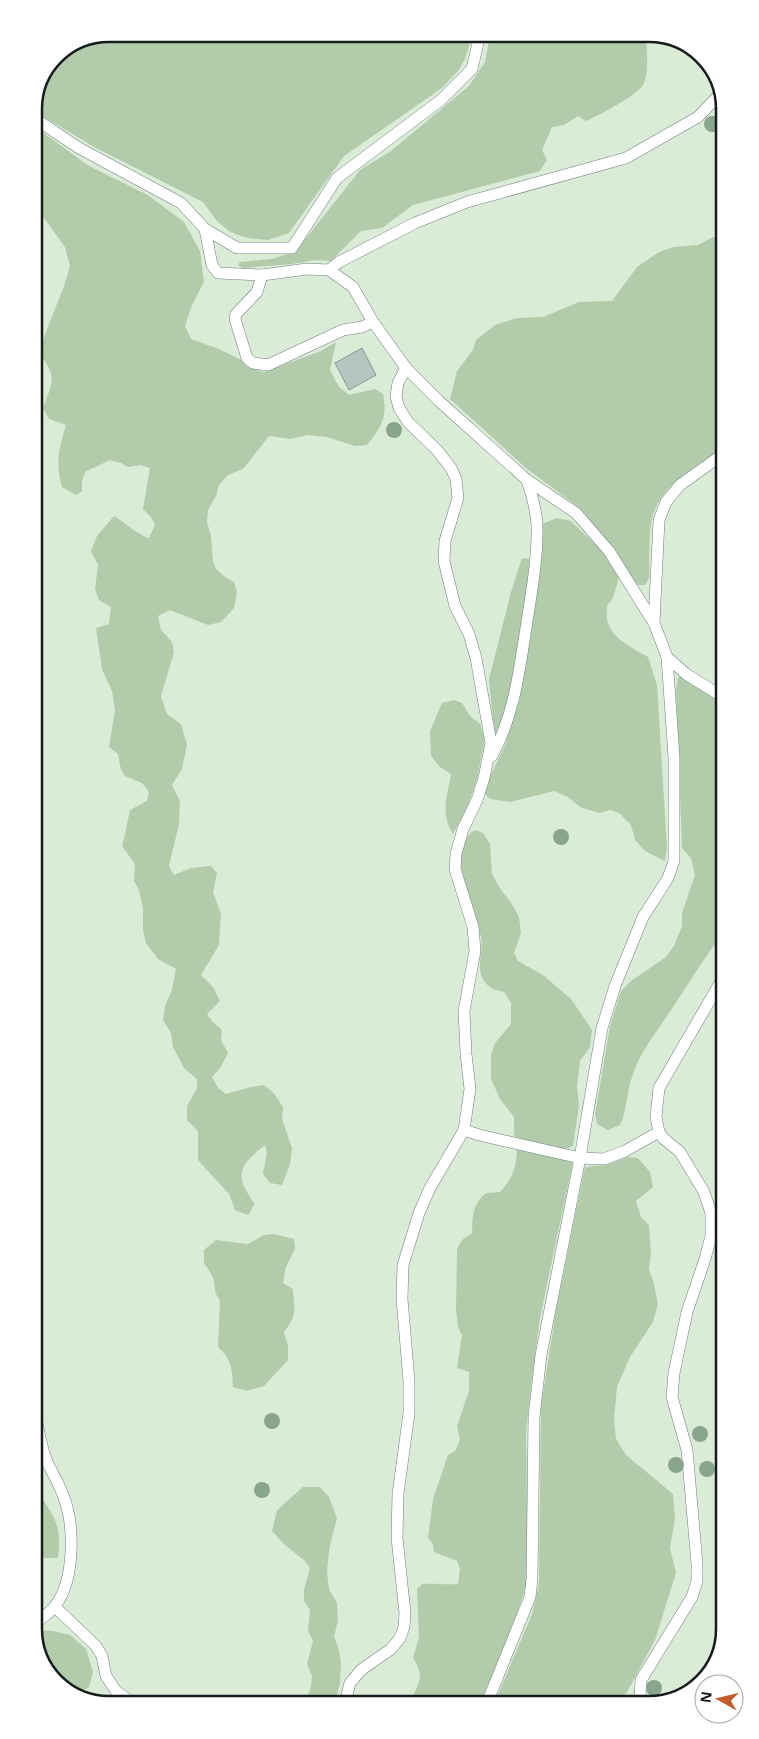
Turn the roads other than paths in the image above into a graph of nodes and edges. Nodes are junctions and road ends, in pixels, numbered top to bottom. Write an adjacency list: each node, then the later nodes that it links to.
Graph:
1 (478, 43): 4 (lane)
2 (715, 99): 5 (lane)
3 (43, 124): 4 (lane)
4 (205, 230): 6 (lane)
5 (329, 270): 6 (lane); 7 (lane)
6 (262, 275): 7 (lane)
7 (373, 322): 8 (lane)
8 (406, 368): 10 (lane); 14 (lane)
9 (716, 459): 11 (lane)
10 (527, 480): 11 (lane); 14 (lane)
11 (654, 623): 12 (lane)
12 (667, 657): 13 (lane); 18 (lane)
13 (716, 693)
14 (487, 765): 16 (lane)
15 (716, 990): 17 (lane)
16 (464, 1130): 18 (lane); 23 (lane)
17 (659, 1132): 18 (lane); 25 (lane)
18 (580, 1158): 24 (lane)
19 (43, 1449): 20 (lane)
20 (55, 1607): 21 (lane); 22 (lane)
21 (43, 1618)
22 (124, 1696)
23 (347, 1696)
24 (489, 1696)
25 (640, 1696)

